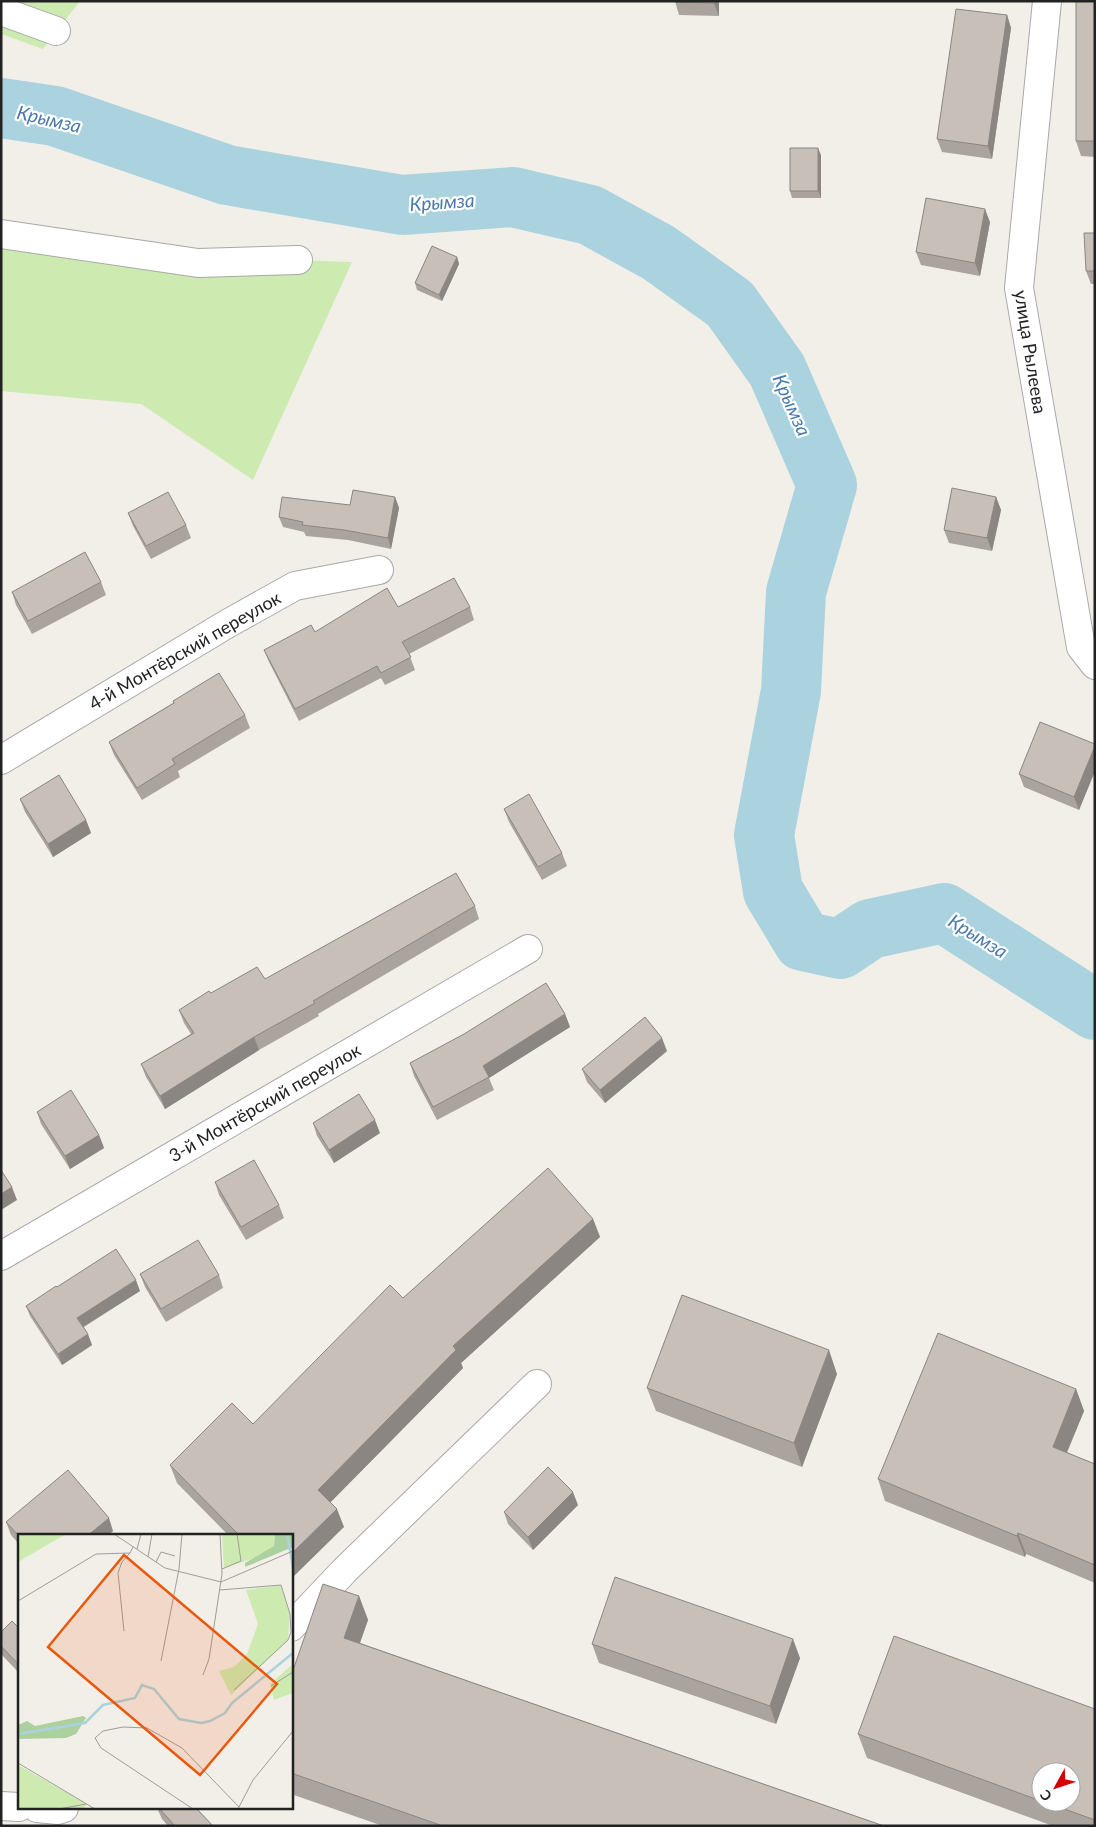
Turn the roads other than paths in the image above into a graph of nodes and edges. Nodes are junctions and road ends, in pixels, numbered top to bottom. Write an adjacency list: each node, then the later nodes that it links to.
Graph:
1 (1047, 1): 7 (street, улица Рылеева)
2 (1, 11): 3 (street)
3 (56, 30)
4 (1, 234): 5 (street)
5 (298, 260)
6 (379, 570): 8 (street, 4-й Монтёрский переулок)
7 (1095, 666)
8 (1, 760)
9 (528, 950): 10 (street, 3-й Монтёрский переулок)
10 (1, 1256)
11 (537, 1384): 12 (street)
12 (292, 1626)
13 (1, 1806): 14 (street)
14 (18, 1807)

